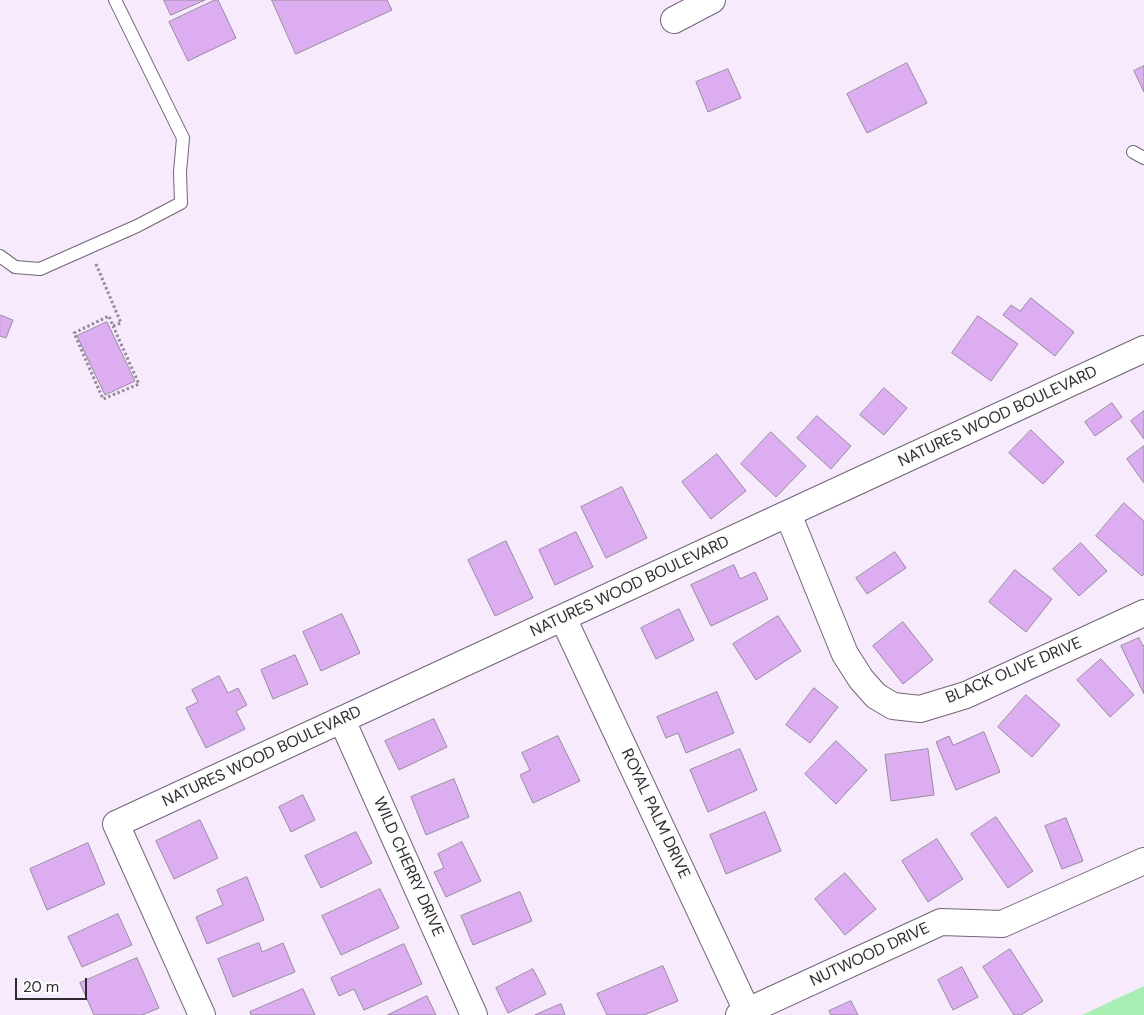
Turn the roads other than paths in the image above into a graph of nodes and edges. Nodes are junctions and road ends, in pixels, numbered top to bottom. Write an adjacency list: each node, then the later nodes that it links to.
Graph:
1 (115, 0): 4 (lane)
2 (712, 0): 3 (street)
3 (674, 20)
4 (0, 256)
5 (1144, 349): 6 (street, NATURES WOOD BOULEVARD)
6 (788, 514): 7 (street, BLACK OLIVE DRIVE); 8 (street, NATURES WOOD BOULEVARD)
7 (1144, 612)
8 (563, 618): 9 (street, NATURES WOOD BOULEVARD); 11 (street, ROYAL PALM DRIVE)
9 (342, 720): 12 (street, NATURES WOOD BOULEVARD); 13 (street, WILD CHERRY DRIVE)
10 (1144, 860): 11 (street, NUTWOOD DRIVE)
11 (743, 1013)
12 (202, 1015)
13 (474, 1015)

